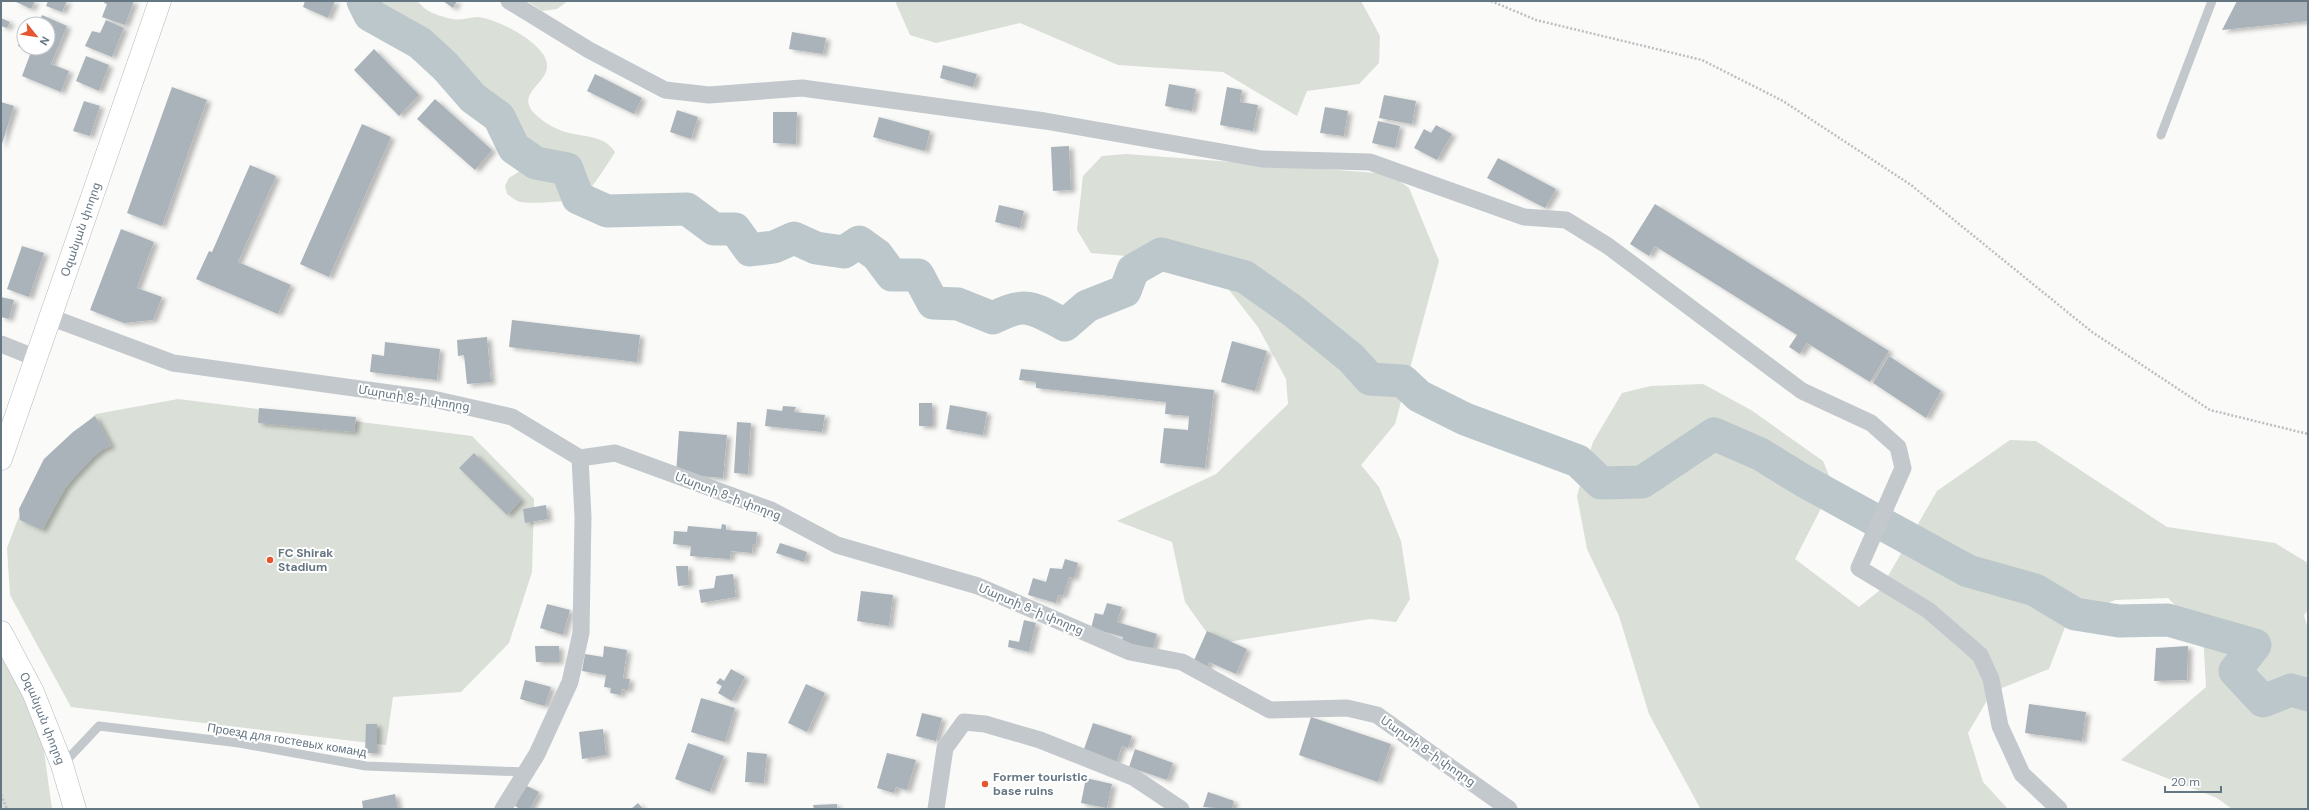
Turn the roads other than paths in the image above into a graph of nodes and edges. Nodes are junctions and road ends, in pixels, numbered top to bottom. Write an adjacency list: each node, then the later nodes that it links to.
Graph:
1 (160, 1): 5 (main road, Օզանյան փողոց)
2 (510, 1): 18 (street)
3 (2212, 1): 4 (lane)
4 (2161, 135)
5 (50, 317): 7 (main road, Օզանյան փողոց); 8 (street, Մարտի 8-ի փողոց)
6 (1, 344): 7 (street)
7 (36, 358): 9 (main road, Օզանյան փողոց)
8 (580, 458): 12 (street); 17 (street, Մարտի 8-ի փողոց)
9 (1, 459)
10 (1, 632): 11 (main road, Օզանյան փողոց)
11 (62, 765): 12 (lane, Проезд для гостевых команд); 13 (main road, Օզանյան փողոց)
12 (526, 772): 14 (street)
13 (75, 809)
14 (503, 809)
15 (936, 809): 16 (street)
16 (1181, 809)
17 (1509, 809)
18 (2059, 809)

